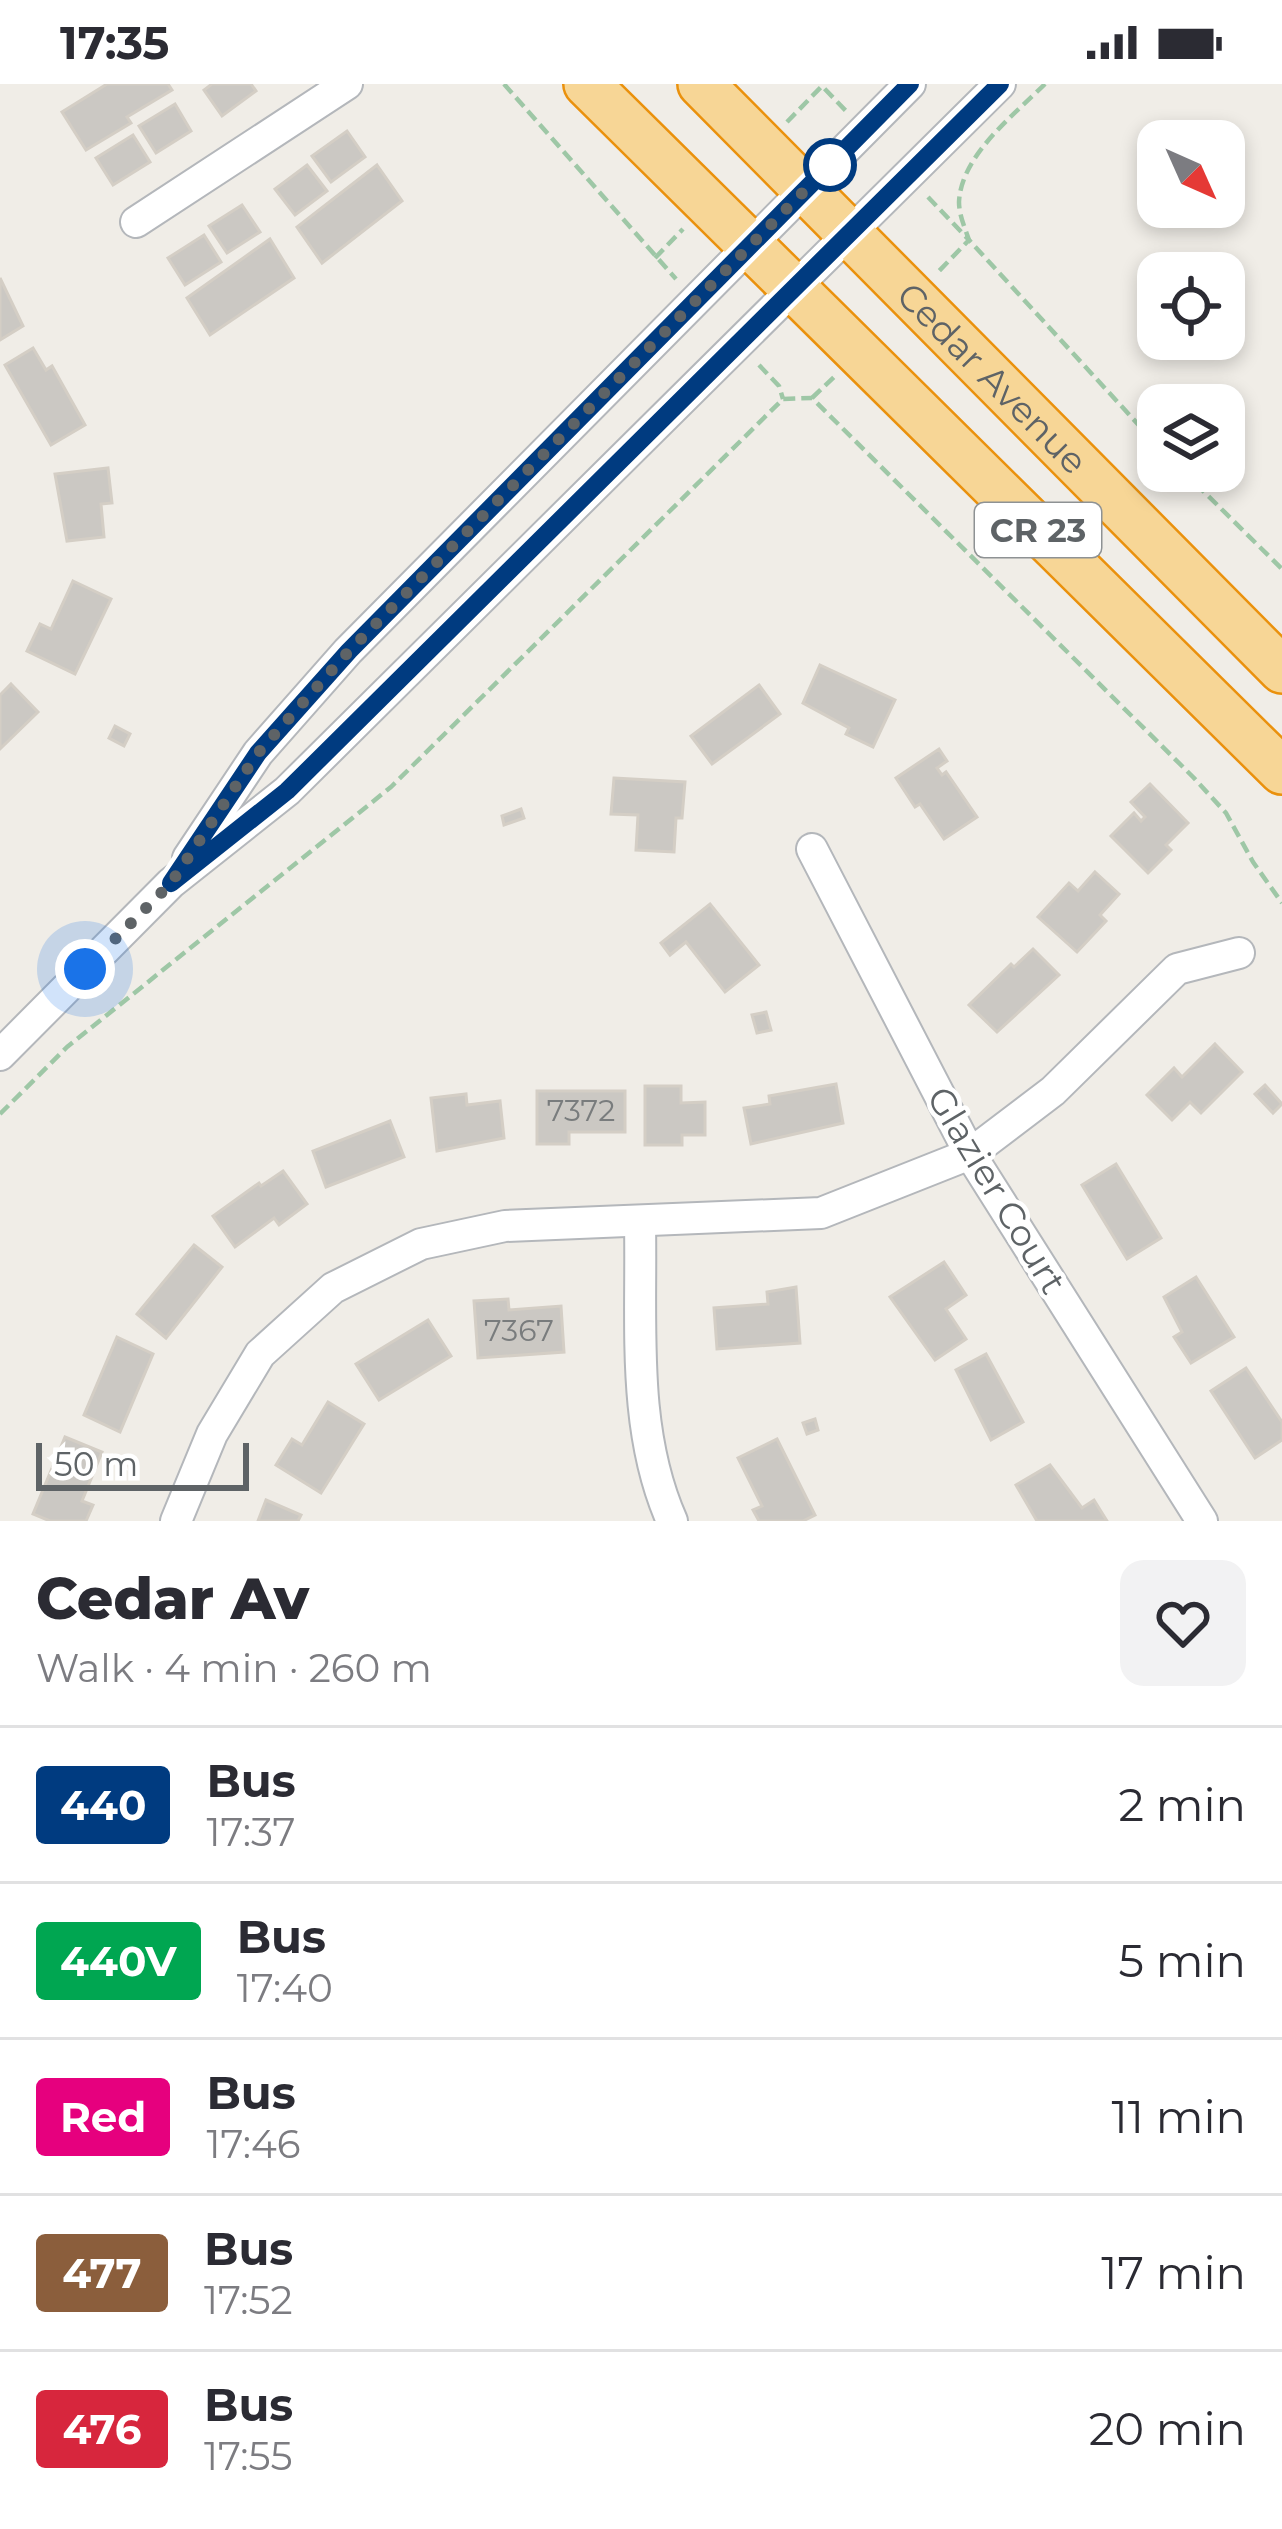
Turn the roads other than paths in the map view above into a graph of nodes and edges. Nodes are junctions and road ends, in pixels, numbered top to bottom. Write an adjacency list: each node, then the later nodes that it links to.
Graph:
1 (347, 84): 7 (street)
2 (587, 84): 9 (highway, Cedar Avenue / CR 23)
3 (701, 84): 6 (highway, Cedar Avenue / CR 23)
4 (910, 84): 6 (street)
5 (1000, 84): 8 (street)
6 (806, 190): 8 (highway, Cedar Avenue / CR 23); 9 (street)
7 (136, 222)
8 (849, 233): 10 (street); 11 (highway, Cedar Avenue / CR 23)
9 (751, 245): 10 (highway, Cedar Avenue / CR 23); 14 (street)
10 (794, 288): 12 (highway, Cedar Avenue / CR 23); 14 (street)
11 (1282, 670)
12 (1282, 771)
13 (812, 849): 17 (street, Glazier Court)
14 (171, 883): 16 (street)
15 (1238, 952): 17 (street)
16 (0, 1055)
17 (970, 1154): 18 (street); 21 (street, Glazier Court)
18 (640, 1223): 19 (street); 20 (street)
19 (176, 1521)
20 (672, 1521)
21 (1202, 1521)

